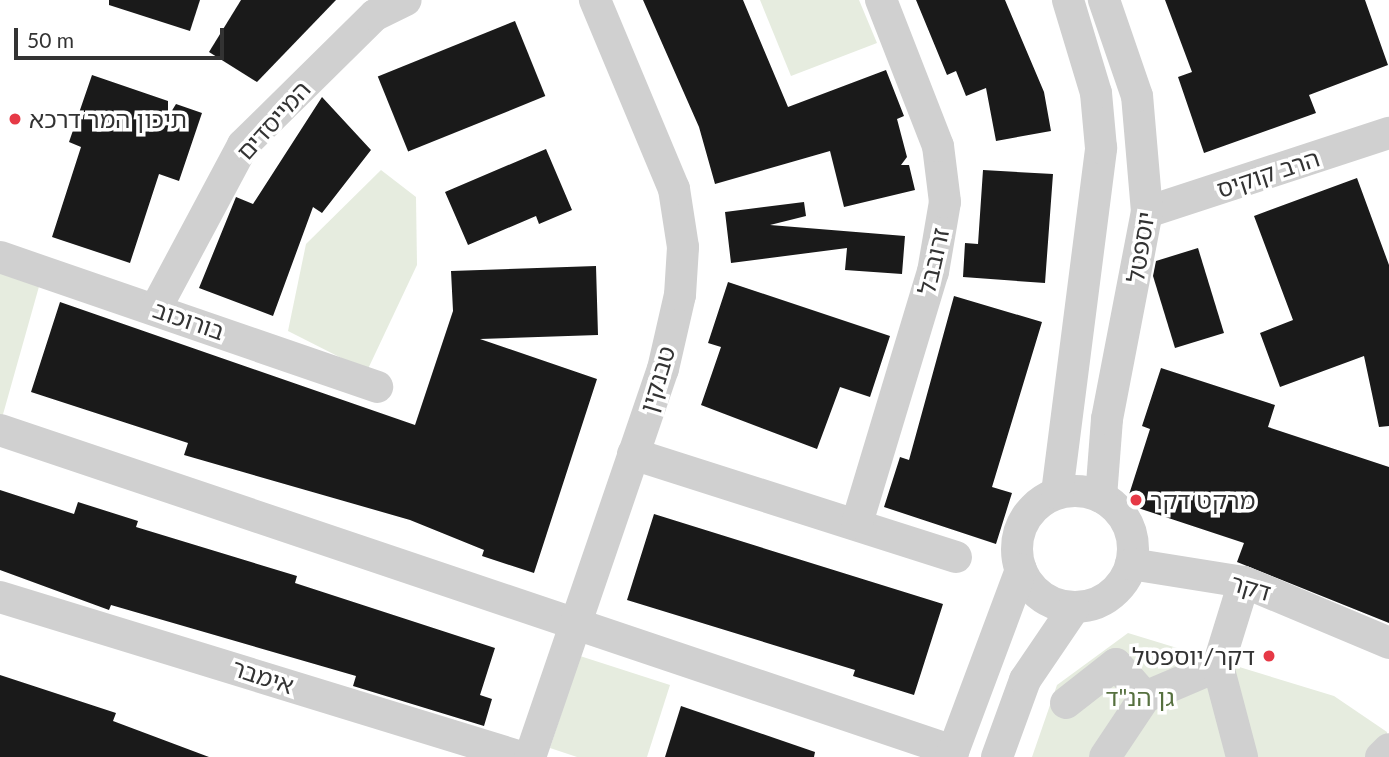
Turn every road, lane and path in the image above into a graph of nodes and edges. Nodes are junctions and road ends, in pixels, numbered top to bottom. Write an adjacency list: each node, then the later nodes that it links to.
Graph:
1 (406, 0): 6 (street, המייסדים)
2 (595, 0): 13 (street, טבנקין)
3 (881, 0): 16 (street, זרובבל)
4 (1068, 0): 14 (street, יוספטל)
5 (1104, 0): 8 (street, יוספטל)
6 (369, 7): 10 (street, המייסדים)
7 (1389, 133): 8 (street, הרב קוקיס)
8 (1147, 212): 15 (street, יוספטל)
9 (0, 257): 10 (street, בורוכוב)
10 (156, 308): 11 (street, בורוכוב)
11 (377, 387)
12 (0, 430): 23 (street)
13 (633, 454): 16 (street); 23 (street, טבנקין)
14 (1057, 493): 15 (street); 19 (street)
15 (1101, 497): 18 (street)
16 (857, 523): 17 (street)
17 (956, 557)
18 (1131, 564): 20 (street, דקר); 22 (street)
19 (1021, 570): 22 (street); 30 (street)
20 (1244, 582): 24 (street, דקר); 26 (street)
21 (2, 596): 31 (street, אימבר)
22 (1074, 608): 33 (street)
23 (574, 626): 30 (street); 32 (street, טבנקין)
24 (1376, 638): 25 (street, דקר)
25 (1389, 650)
26 (1218, 666): 27 (street); 35 (street)
27 (1145, 696): 28 (street); 34 (street)
28 (1066, 703)
29 (1389, 749): 36 (street)
30 (952, 754)
31 (521, 757)
32 (530, 757)
33 (997, 757)
34 (1105, 757)
35 (1242, 757)
36 (1381, 757)

